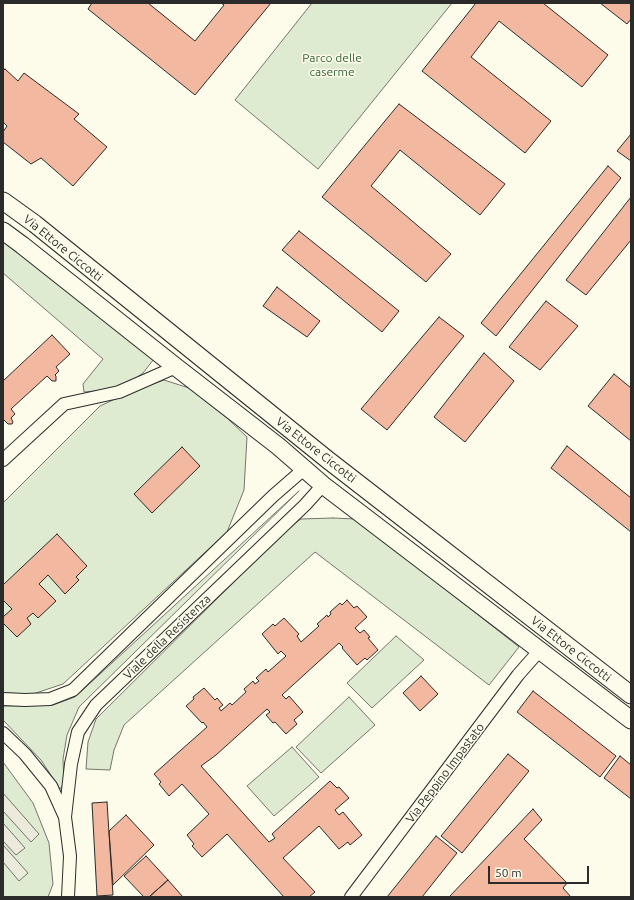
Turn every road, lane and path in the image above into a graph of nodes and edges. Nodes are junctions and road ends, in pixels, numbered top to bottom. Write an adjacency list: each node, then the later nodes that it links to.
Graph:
1 (3, 201): 5 (street, Via Ettore Ciccotti)
2 (3, 231): 3 (street, Via Ettore Ciccotti)
3 (176, 367): 4 (street); 6 (street, Via Ettore Ciccotti)
4 (3, 460)
5 (328, 460): 6 (street); 7 (street); 9 (street, Via Ettore Ciccotti)
6 (304, 469): 7 (street, Via Ettore Ciccotti); 10 (street)
7 (323, 485): 8 (street, Via Ettore Ciccotti); 13 (street, Viale della Resistenza)
8 (540, 650): 11 (street, Via Ettore Ciccotti); 15 (street, Via Peppino Impastato)
9 (631, 696)
10 (3, 699)
11 (631, 720)
12 (3, 732): 13 (street, Viale della Resistenza)
13 (65, 817): 14 (street, Viale della Resistenza)
14 (68, 897)
15 (351, 897)

